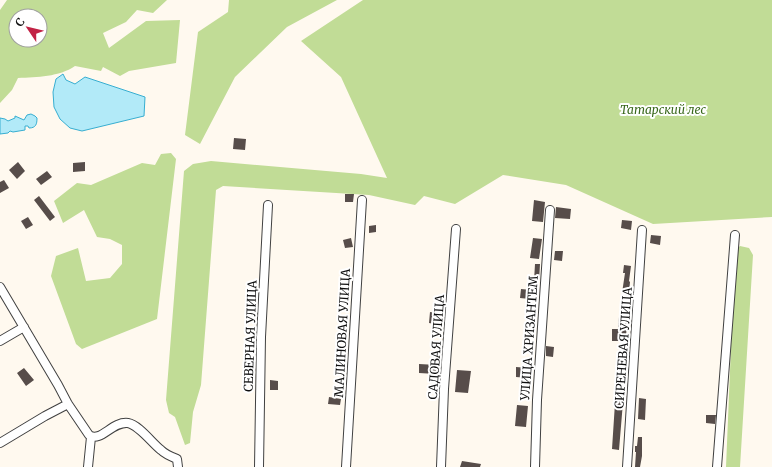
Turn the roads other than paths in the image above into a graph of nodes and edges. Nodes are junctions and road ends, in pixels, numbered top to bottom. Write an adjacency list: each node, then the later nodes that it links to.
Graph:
1 (362, 200): 16 (street, МАЛИНОВАЯ УЛИЦА)
2 (268, 205): 15 (street, СЕВЕРНАЯ УЛИЦА)
3 (550, 210): 18 (street, УЛИЦА ХРИЗАНТЕМ)
4 (456, 229): 17 (street, САДОВАЯ УЛИЦА)
5 (642, 230): 19 (street, СИРЕНЕВАЯ УЛИЦА)
6 (735, 235): 20 (street)
7 (0, 287): 8 (street)
8 (24, 327): 9 (street); 10 (street)
9 (0, 341)
10 (68, 404): 11 (street); 12 (street)
11 (91, 437): 13 (street); 14 (street)
12 (0, 443)
13 (88, 467)
14 (178, 467)
15 (259, 467)
16 (346, 467)
17 (441, 467)
18 (535, 467)
19 (627, 467)
20 (717, 467)

